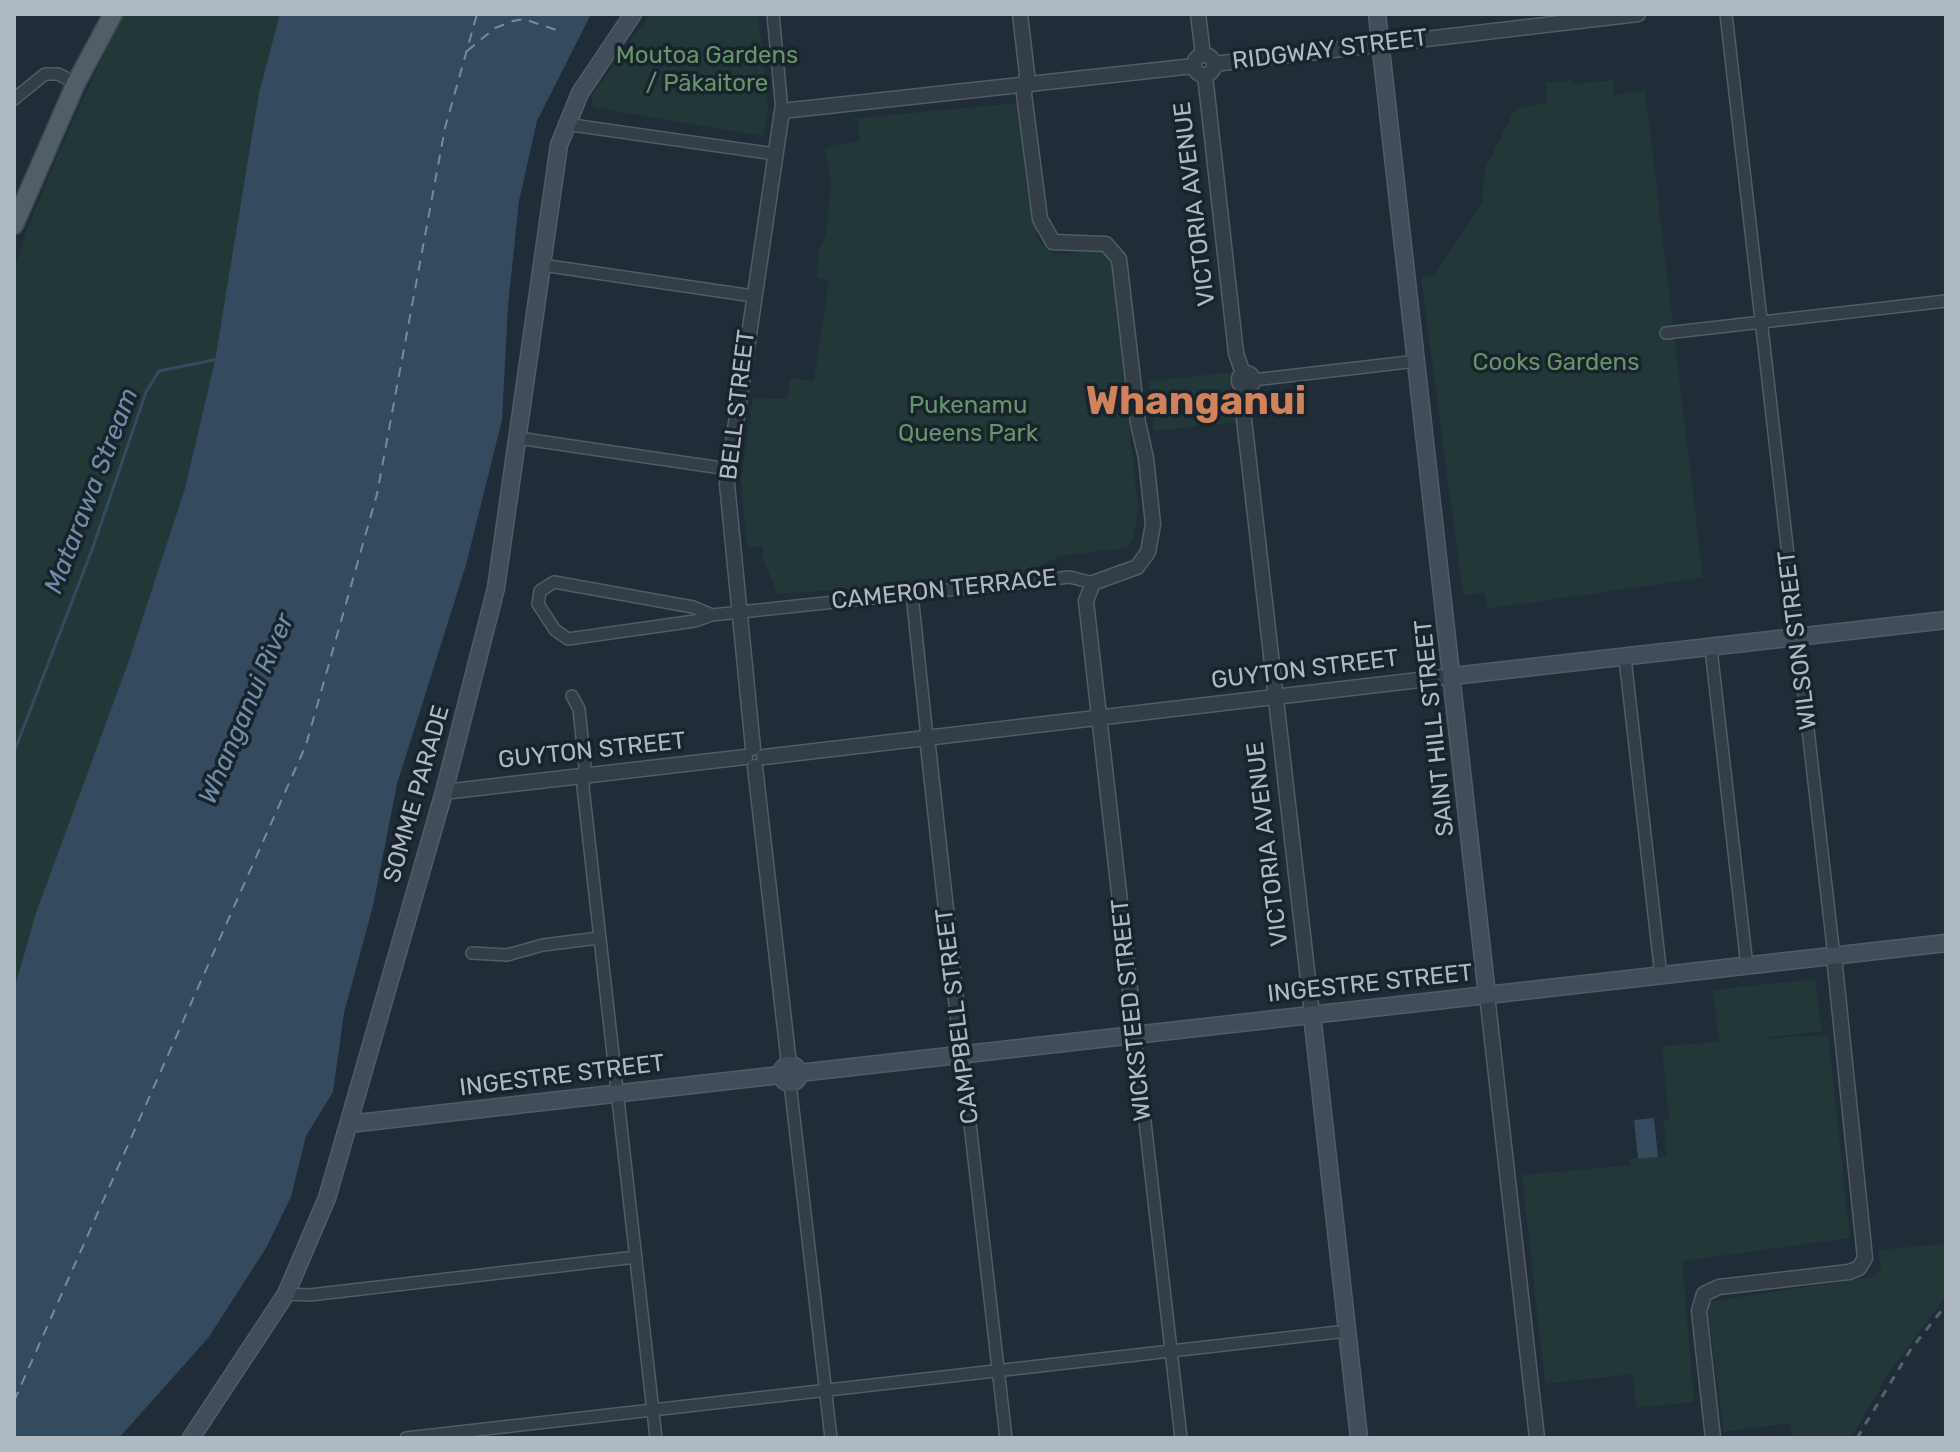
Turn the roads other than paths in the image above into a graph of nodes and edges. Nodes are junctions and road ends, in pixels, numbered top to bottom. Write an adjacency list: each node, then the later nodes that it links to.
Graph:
1 (113, 14): 11 (main road)
2 (633, 14): 15 (main road, SOMME PARADE)
3 (773, 14): 14 (street)
4 (1020, 14): 12 (street)
5 (1198, 14): 10 (street, VICTORIA AVENUE)
6 (1377, 14): 9 (main road, SAINT HILL STREET)
7 (1638, 14): 9 (street, RIDGWAY STREET)
8 (1726, 14): 21 (street, WILSON STREET)
9 (1380, 44): 10 (street, RIDGWAY STREET); 23 (main road, SAINT HILL STREET)
10 (1204, 65): 12 (street, RIDGWAY STREET); 24 (street, VICTORIA AVENUE)
11 (76, 83): 13 (street); 17 (main road)
12 (1025, 83): 14 (street, RIDGWAY STREET); 27 (street, CAMERON TERRACE)
13 (14, 99)
14 (782, 111): 16 (street, BELL STREET)
15 (565, 124): 16 (street); 18 (main road, SOMME PARADE)
16 (775, 154): 19 (street, BELL STREET)
17 (14, 225)
18 (542, 265): 19 (street); 25 (main road, SOMME PARADE)
19 (753, 296): 26 (street, BELL STREET)
20 (1946, 301): 21 (street)
21 (1761, 322): 22 (street); 32 (street, WILSON STREET)
22 (1666, 333)
23 (1417, 361): 24 (street); 35 (main road, SAINT HILL STREET)
24 (1247, 380): 37 (street, VICTORIA AVENUE)
25 (518, 438): 26 (street); 42 (main road, SOMME PARADE)
26 (728, 469): 29 (street, BELL STREET)
27 (1093, 583): 28 (street, CAMERON TERRACE); 38 (street, WICKSTEED STREET)
28 (912, 594): 29 (street, CAMERON TERRACE); 39 (street, CAMPBELL STREET)
29 (737, 612): 30 (street, CAMERON TERRACE); 40 (street, BELL STREET)
30 (712, 615): 30 (street, CAMERON TERRACE)
31 (1946, 620): 32 (main road, GUYTON STREET)
32 (1798, 639): 33 (main road, GUYTON STREET); 46 (street, WILSON STREET)
33 (1711, 649): 34 (main road, GUYTON STREET); 47 (street)
34 (1625, 658): 35 (main road, GUYTON STREET); 48 (street)
35 (1453, 676): 37 (street, GUYTON STREET); 49 (main road, SAINT HILL STREET)
36 (572, 696): 41 (street)
37 (1275, 698): 38 (street, GUYTON STREET); 50 (street, VICTORIA AVENUE)
38 (1100, 718): 39 (street, GUYTON STREET); 51 (street, WICKSTEED STREET)
39 (927, 737): 40 (street, GUYTON STREET); 52 (street, CAMPBELL STREET)
40 (754, 757): 41 (street, GUYTON STREET); 53 (street, BELL STREET)
41 (584, 777): 42 (street, GUYTON STREET); 43 (street)
42 (444, 792): 55 (main road, SOMME PARADE)
43 (599, 938): 45 (street); 54 (street)
44 (1946, 943): 46 (main road, INGESTRE STREET)
45 (472, 953)
46 (1834, 956): 47 (main road, INGESTRE STREET); 72 (street, WILSON STREET)
47 (1747, 966): 48 (main road, INGESTRE STREET)
48 (1661, 976): 49 (main road, INGESTRE STREET)
49 (1487, 995): 50 (main road, INGESTRE STREET); 71 (street, SAINT HILL STREET)
50 (1312, 1014): 51 (main road, INGESTRE STREET); 58 (main road, VICTORIA AVENUE)
51 (1135, 1034): 52 (main road, INGESTRE STREET); 59 (street, WICKSTEED STREET)
52 (962, 1054): 53 (main road, INGESTRE STREET); 60 (street, CAMPBELL STREET)
53 (790, 1074): 54 (main road, INGESTRE STREET); 61 (street, BELL STREET)
54 (616, 1093): 55 (main road, INGESTRE STREET); 56 (street)
55 (349, 1124): 57 (main road, SOMME PARADE)
56 (636, 1257): 57 (street); 62 (street)
57 (286, 1294): 64 (main road, SOMME PARADE)
58 (1347, 1331): 59 (street); 70 (main road, VICTORIA AVENUE)
59 (1172, 1351): 60 (street); 69 (street, WICKSTEED STREET)
60 (998, 1371): 61 (street); 68 (street, CAMPBELL STREET)
61 (825, 1390): 62 (street); 67 (street, BELL STREET)
62 (652, 1410): 63 (street); 66 (street)
63 (480, 1434): 65 (street)
64 (191, 1438)
65 (406, 1438)
66 (656, 1438)
67 (831, 1438)
68 (1006, 1438)
69 (1181, 1438)
70 (1359, 1438)
71 (1537, 1438)
72 (1713, 1438)

